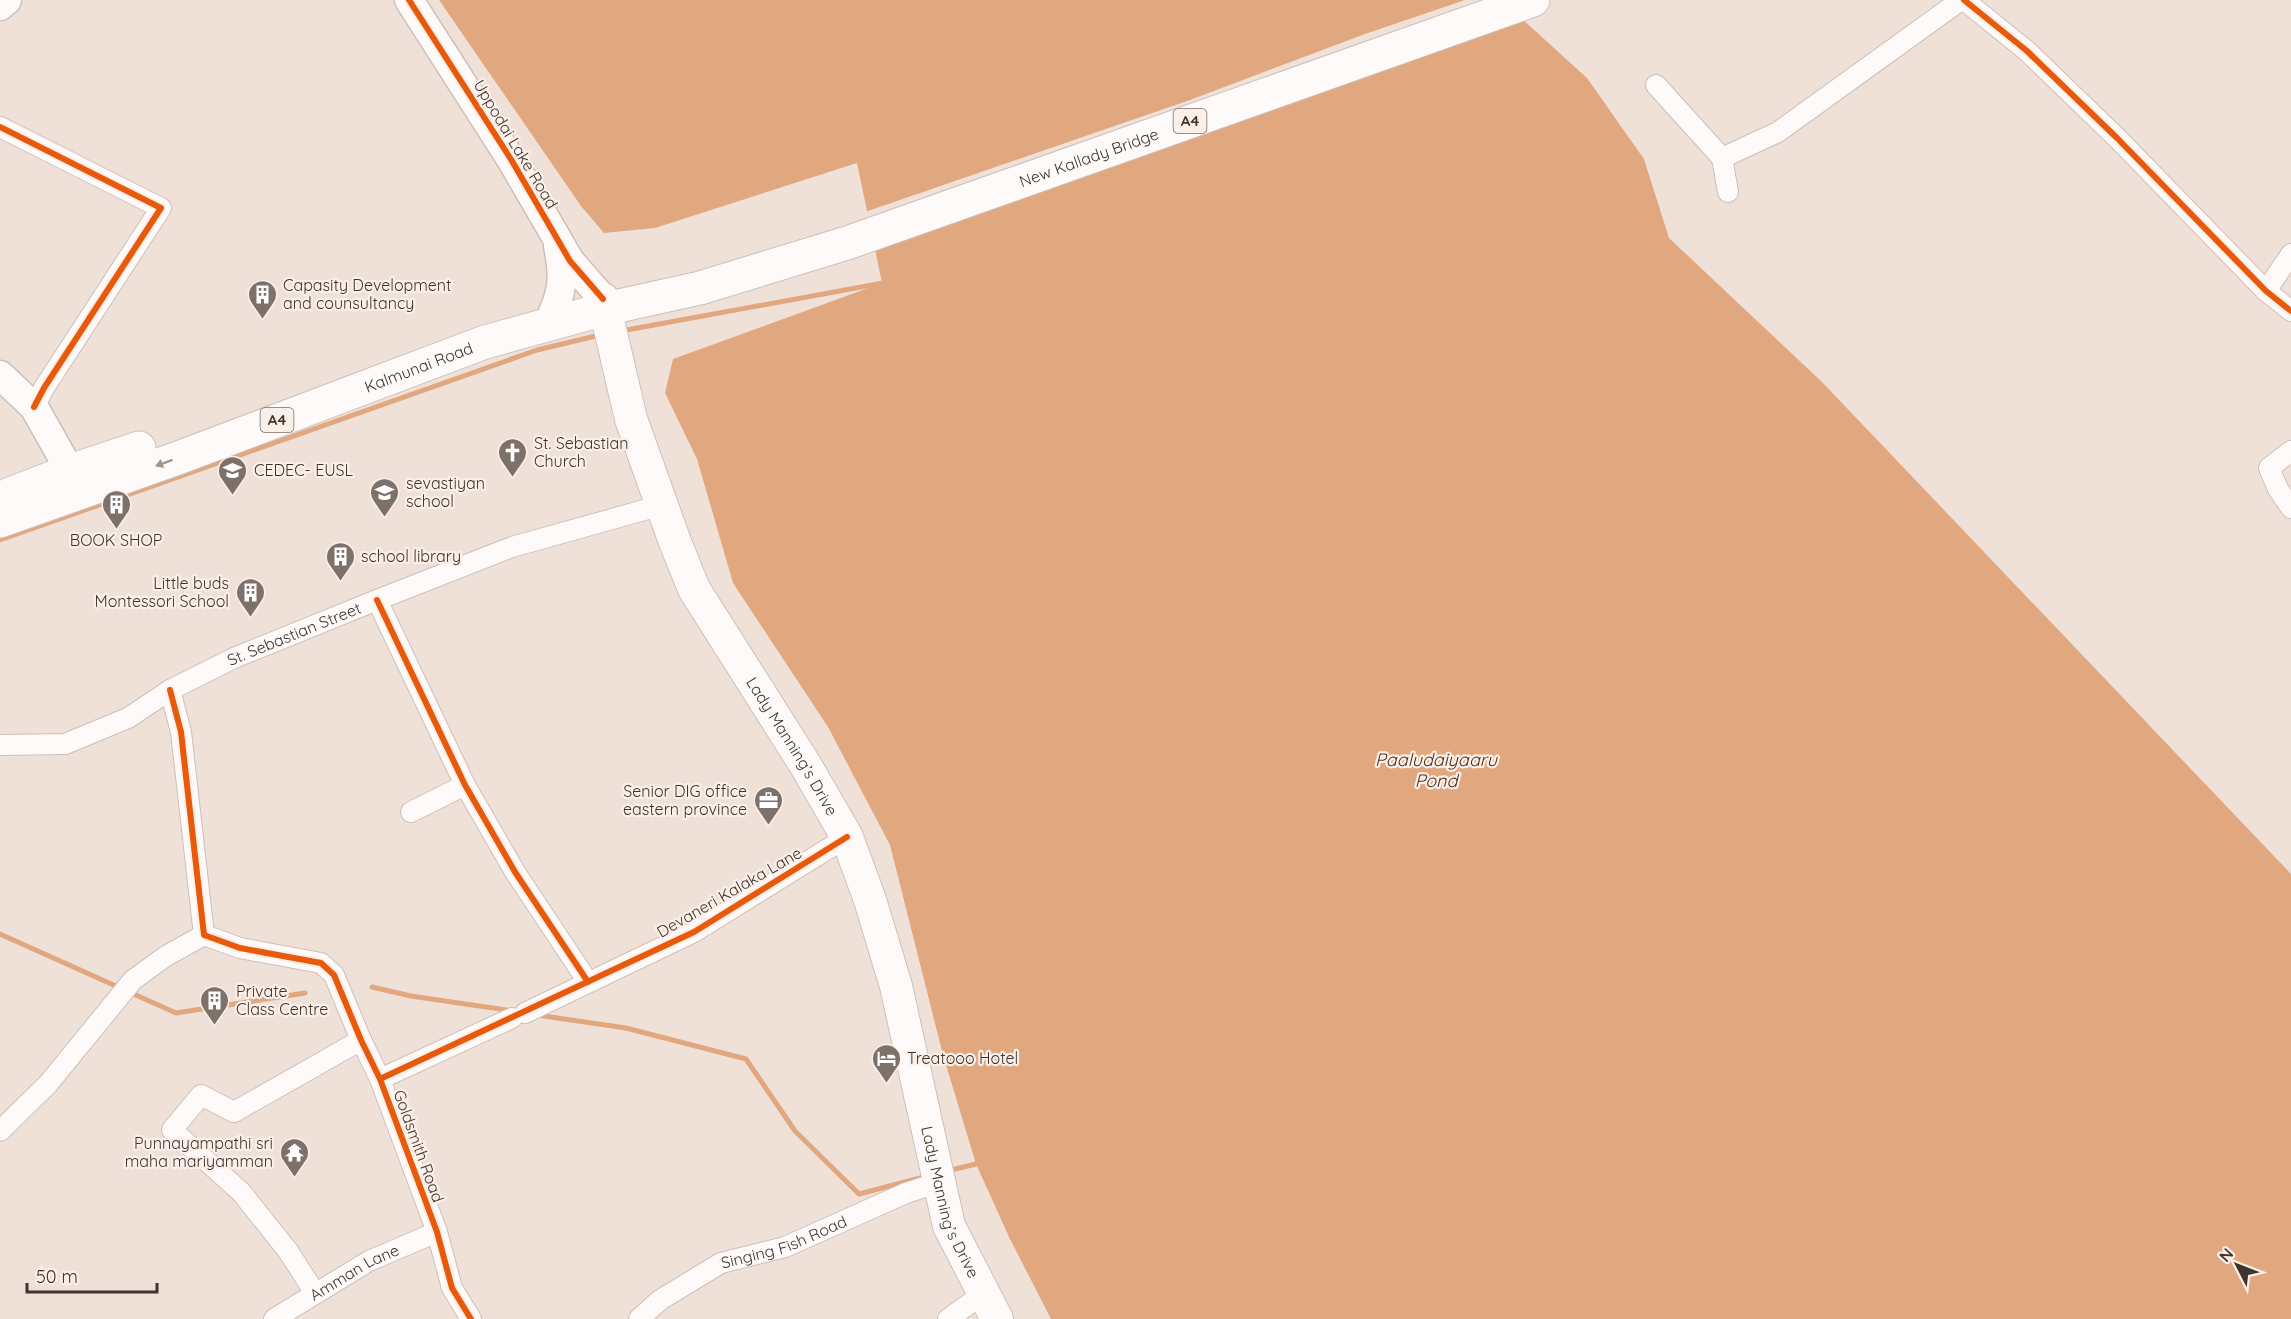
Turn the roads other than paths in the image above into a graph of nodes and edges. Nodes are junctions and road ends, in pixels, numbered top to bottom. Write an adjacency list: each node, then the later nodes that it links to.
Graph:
1 (7, 0): 6 (street)
2 (409, 0): 11 (street, Uppodai Lake Road)
3 (1500, 0): 12 (highway, New Kallady Bridge / A4)
4 (1533, 0): 12 (highway, New Kallady Bridge / A4)
5 (1962, 0): 9 (street); 14 (street)
6 (0, 6)
7 (1656, 85): 9 (street)
8 (0, 127): 19 (street)
9 (1722, 158): 10 (street)
10 (1728, 192)
11 (556, 238): 15 (street, Uppodai Lake Road); 17 (street, Uppodai Lake Road)
12 (845, 238): 15 (highway, Kalmunai Road / A4)
13 (2291, 254): 14 (street)
14 (2265, 291): 16 (street)
15 (614, 304): 17 (highway, Kalmunai Road / A4); 23 (main road, Lady Manning’s Drive); 25 (highway, Kalmunai Road / A4, one-way to 25)
16 (2291, 311)
17 (553, 312): 21 (highway, Kalmunai Road / A4)
18 (0, 375): 19 (street)
19 (34, 407): 21 (street)
20 (2291, 451): 24 (street)
21 (70, 471): 22 (highway, Kalmunai Road / A4)
22 (0, 498)
23 (662, 505): 26 (street, St. Sebastian Street); 31 (main road, Lady Manning’s Drive)
24 (2291, 508)
25 (0, 521)
26 (377, 600): 27 (street, St. Sebastian Street); 29 (street)
27 (170, 690): 28 (street, St. Sebastian Street); 32 (street)
28 (0, 745)
29 (465, 784): 30 (street); 33 (street)
30 (411, 812)
31 (847, 837): 33 (street, Devaneri Kalaka Lane); 37 (main road, Lady Manning’s Drive)
32 (204, 935): 34 (street, Goldsmith Road); 36 (street)
33 (588, 982): 35 (street, Devaneri Kalaka Lane)
34 (361, 1040): 35 (street, Goldsmith Road); 39 (street)
35 (380, 1079): 38 (street, Goldsmith Road)
36 (0, 1131)
37 (940, 1182): 40 (main road, Lady Manning’s Drive); 43 (street, Singing Fish Road)
38 (437, 1232): 39 (street, Amman Lane); 42 (street, Goldsmith Road)
39 (315, 1293): 41 (street, Amman Lane)
40 (990, 1307): 44 (street)
41 (274, 1319)
42 (471, 1319)
43 (639, 1319)
44 (948, 1319)

